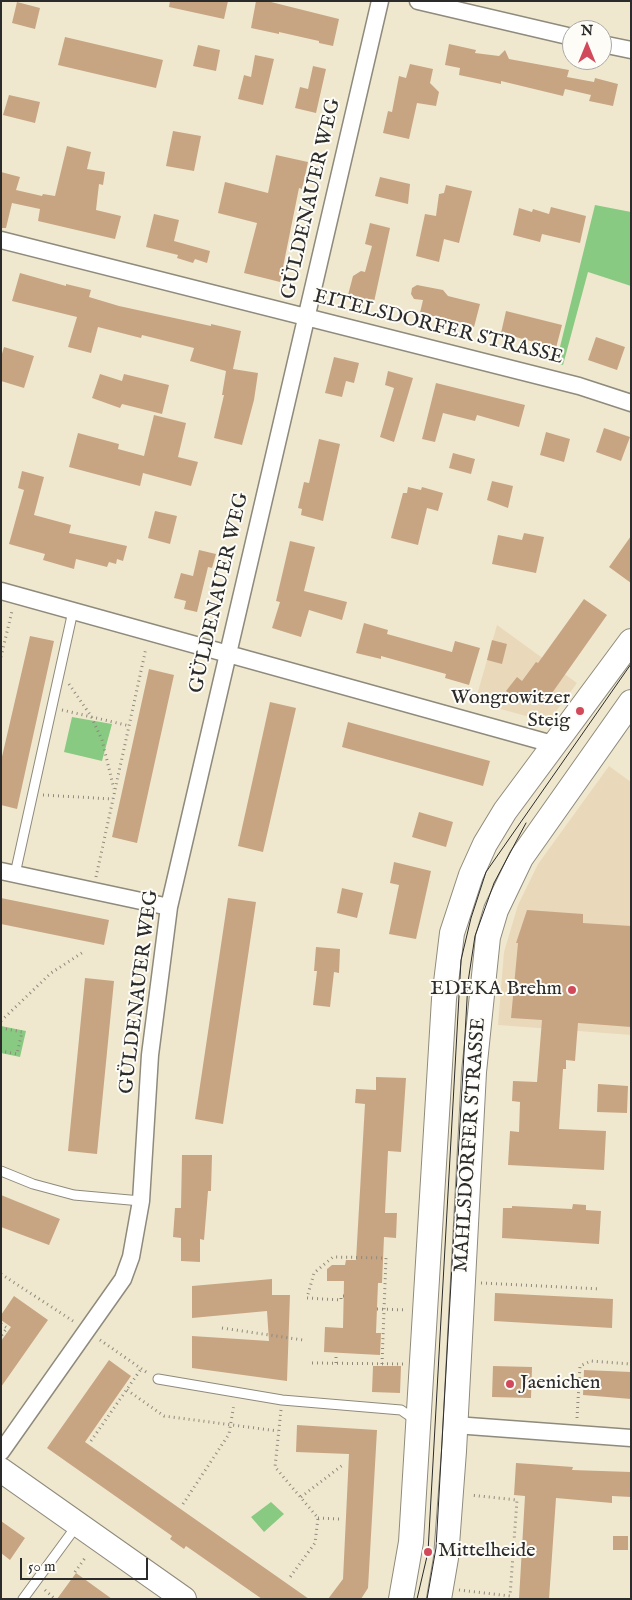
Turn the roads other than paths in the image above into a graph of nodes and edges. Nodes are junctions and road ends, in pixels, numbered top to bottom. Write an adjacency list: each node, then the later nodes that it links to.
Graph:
1 (380, 1): 7 (street, GÜLDENAUER WEG)
2 (418, 1): 3 (street)
3 (562, 35)
4 (612, 46): 5 (street)
5 (631, 50)
6 (1, 240): 7 (street, EITELSDORFER STRASSE)
7 (307, 317): 8 (street, EITELSDORFER STRASSE); 12 (street, GÜLDENAUER WEG)
8 (631, 403)
9 (1, 591): 10 (street)
10 (73, 612): 12 (street); 16 (lane)
11 (631, 640): 14 (main road, MAHLSDORFER STRASSE)
12 (227, 656): 14 (street); 17 (street, GÜLDENAUER WEG)
13 (631, 702): 15 (main road, MAHLSDORFER STRASSE)
14 (556, 745): 15 (main road); 21 (main road, MAHLSDORFER STRASSE)
15 (585, 765): 22 (main road, MAHLSDORFER STRASSE)
16 (8, 873): 17 (street)
17 (169, 907): 19 (street, GÜLDENAUER WEG)
18 (1, 1171): 19 (lane)
19 (141, 1202): 24 (street, GÜLDENAUER WEG)
20 (158, 1379): 21 (lane)
21 (418, 1423): 22 (main road); 30 (main road, MAHLSDORFER STRASSE)
22 (455, 1425): 23 (street); 27 (main road, MAHLSDORFER STRASSE)
23 (631, 1438)
24 (1, 1452)
25 (1, 1470): 26 (main road)
26 (78, 1524): 28 (lane); 29 (main road)
27 (448, 1594)
28 (23, 1599)
29 (184, 1599)
30 (401, 1599)

